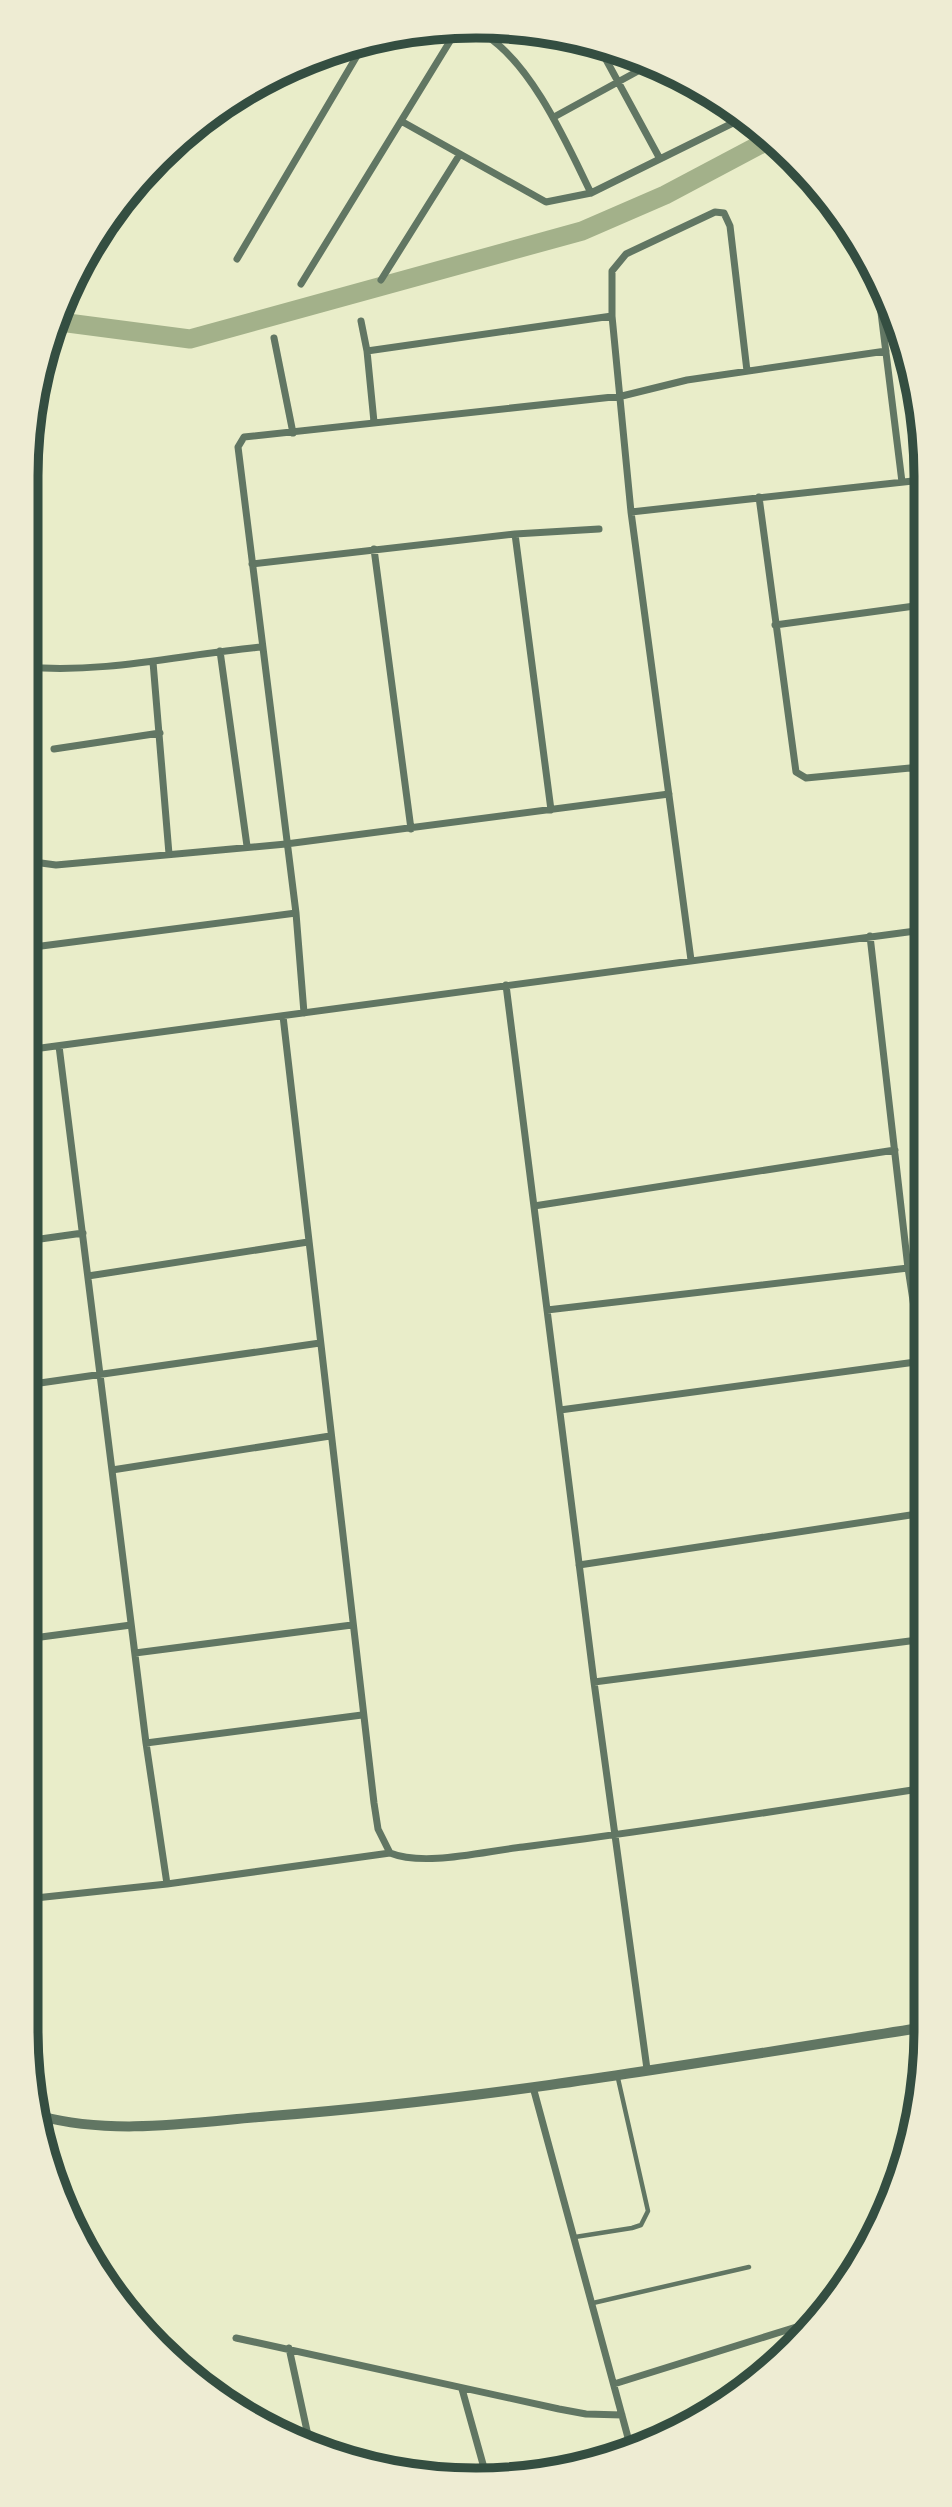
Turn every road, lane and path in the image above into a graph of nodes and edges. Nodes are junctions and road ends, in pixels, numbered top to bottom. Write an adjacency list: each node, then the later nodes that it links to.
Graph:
1 (451, 39): 8 (street)
2 (492, 39): 7 (street)
3 (358, 55): 13 (street)
4 (605, 58): 6 (street)
5 (638, 70): 6 (street)
6 (617, 81): 7 (street); 11 (street)
7 (554, 117): 12 (street)
8 (401, 121): 10 (street); 15 (street)
9 (733, 123): 11 (street)
10 (460, 154): 12 (street); 14 (street)
11 (660, 159): 12 (street)
12 (591, 193)
13 (237, 259)
14 (381, 280)
15 (301, 284)
16 (881, 312): 21 (street)
17 (612, 316): 20 (street); 22 (street); 23 (street)
18 (360, 321): 20 (street)
19 (275, 338): 25 (street)
20 (367, 351): 24 (street)
21 (886, 351): 22 (street); 27 (street)
22 (747, 371): 23 (street)
23 (622, 396): 24 (street); 29 (street)
24 (374, 422): 25 (street)
25 (293, 433): 33 (street)
26 (914, 481): 27 (street)
27 (902, 482): 28 (street)
28 (760, 497): 29 (street); 35 (street)
29 (631, 512): 43 (street)
30 (599, 529): 31 (street)
31 (515, 534): 32 (street); 44 (street)
32 (374, 549): 33 (street); 45 (street)
33 (252, 564): 36 (street)
34 (914, 606): 35 (street)
35 (775, 625): 42 (street)
36 (262, 647): 37 (street); 46 (street)
37 (220, 651): 38 (street); 47 (street)
38 (153, 662): 39 (street); 40 (street)
39 (38, 668)
40 (160, 733): 41 (street); 48 (street)
41 (54, 749)
42 (914, 770)
43 (669, 794): 44 (street); 54 (street)
44 (551, 810): 45 (street)
45 (411, 829): 46 (street)
46 (286, 845): 47 (street); 50 (street)
47 (247, 846): 48 (street)
48 (169, 853): 49 (street)
49 (38, 863)
50 (296, 913): 53 (street); 56 (street)
51 (914, 931): 52 (street)
52 (870, 936): 54 (street); 60 (street)
53 (38, 946)
54 (691, 960): 55 (street)
55 (506, 985): 56 (street); 61 (street)
56 (304, 1013): 57 (street)
57 (283, 1016): 58 (street); 64 (street)
58 (59, 1046): 59 (street); 62 (street)
59 (38, 1049)
60 (895, 1150): 61 (street); 65 (street)
61 (534, 1206): 68 (street)
62 (83, 1233): 63 (street); 66 (street)
63 (38, 1239)
64 (308, 1242): 66 (street); 69 (street)
65 (908, 1268): 67 (street); 68 (street)
66 (88, 1276): 71 (street)
67 (914, 1305)
68 (547, 1310): 73 (street)
69 (320, 1343): 71 (street); 74 (street)
70 (914, 1362): 73 (street)
71 (100, 1373): 72 (street); 75 (street)
72 (38, 1383)
73 (560, 1410): 77 (street)
74 (330, 1436): 75 (street); 79 (street)
75 (112, 1470): 78 (street)
76 (914, 1515): 77 (street)
77 (579, 1565): 83 (street)
78 (131, 1625): 80 (street); 82 (street)
79 (352, 1625): 82 (street); 84 (street)
80 (38, 1637)
81 (914, 1640): 83 (street)
82 (135, 1653): 85 (street)
83 (594, 1682): 87 (street)
84 (362, 1715): 85 (street); 88 (street)
85 (146, 1743): 89 (street)
86 (914, 1790): 87 (street)
87 (615, 1835): 88 (street); 92 (street)
88 (390, 1853): 89 (street)
89 (167, 1884): 90 (street)
90 (38, 1898)
91 (914, 2029): 92 (street)
92 (647, 2069): 93 (street)
93 (617, 2074): 94 (street); 96 (lane)
94 (533, 2087): 95 (street); 96 (street)
95 (47, 2117)
96 (575, 2237): 98 (street)
97 (749, 2267): 98 (lane)
98 (593, 2303): 102 (street)
99 (798, 2327): 102 (street)
100 (236, 2338): 101 (street)
101 (289, 2348): 103 (street); 105 (street)
102 (614, 2384): 104 (street)
103 (462, 2389): 104 (street); 107 (street)
104 (622, 2415): 106 (street)
105 (308, 2434)
106 (629, 2440)
107 (484, 2468)

